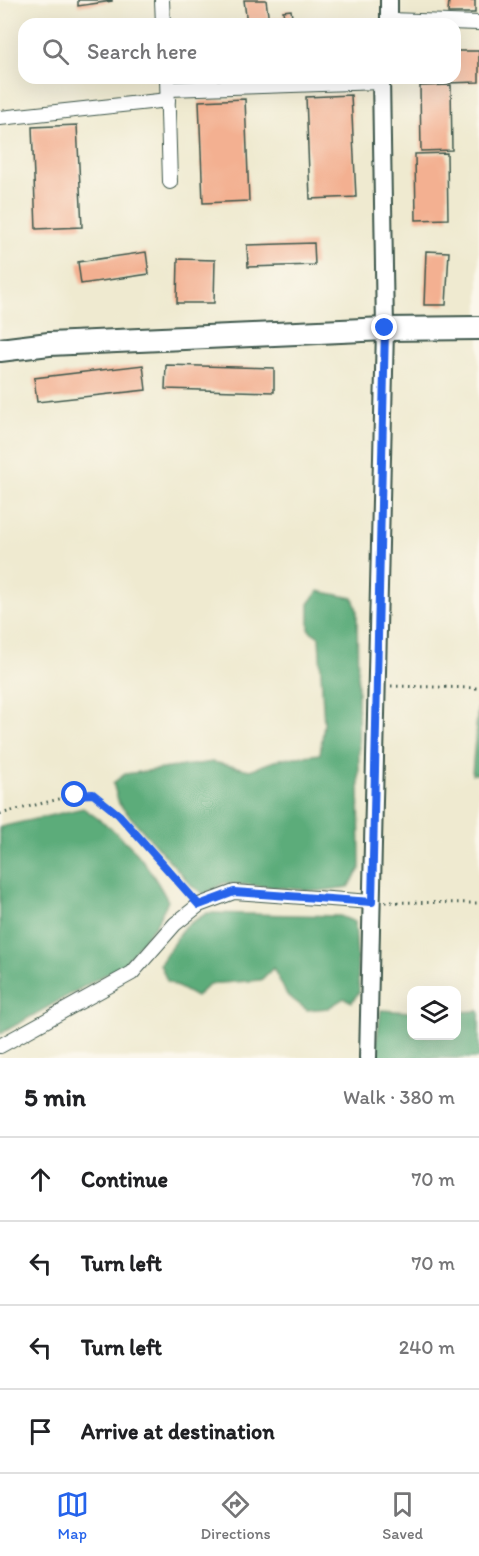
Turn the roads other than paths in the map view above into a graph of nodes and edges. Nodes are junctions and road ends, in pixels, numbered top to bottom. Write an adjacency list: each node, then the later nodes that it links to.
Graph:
1 (162, 0): 3 (street)
2 (389, 0): 4 (street)
3 (164, 18)
4 (389, 18)
5 (461, 22): 6 (street)
6 (479, 22)
7 (286, 84): 9 (street)
8 (381, 84): 12 (street)
9 (168, 89): 10 (street); 11 (street)
10 (0, 118)
11 (170, 182)
12 (385, 328): 13 (main road); 14 (main road); 15 (street)
13 (479, 328)
14 (0, 350)
15 (372, 902): 16 (street); 17 (street)
16 (0, 1046)
17 (368, 1058)

